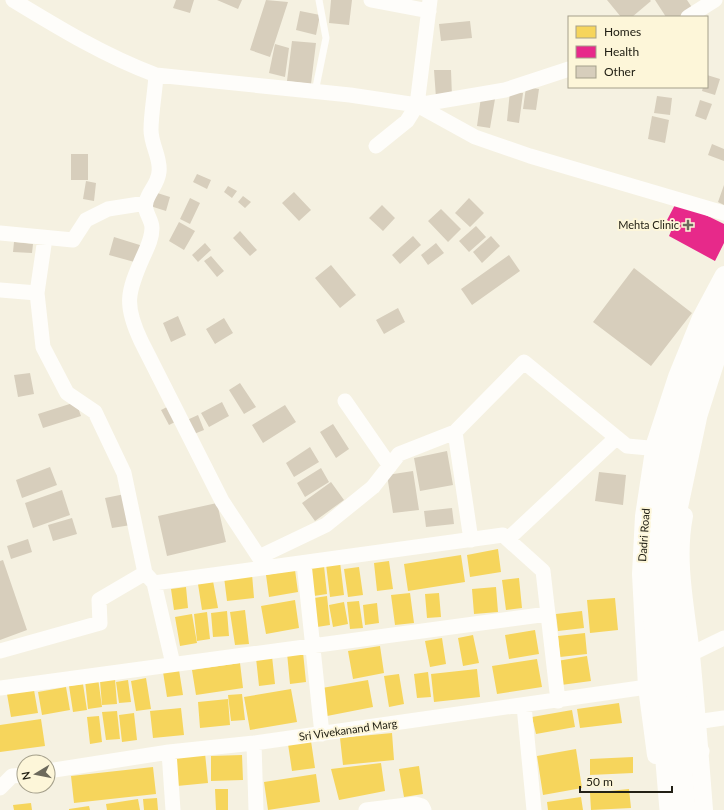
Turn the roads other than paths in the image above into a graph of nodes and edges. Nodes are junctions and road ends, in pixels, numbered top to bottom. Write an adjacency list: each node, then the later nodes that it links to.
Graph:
1 (13, 0): 8 (street)
2 (319, 0): 9 (lane)
3 (371, 0): 5 (street)
4 (715, 0): 6 (street)
5 (430, 5): 10 (street)
6 (690, 16)
7 (568, 69): 10 (street)
8 (156, 76): 9 (street); 12 (street)
9 (315, 92): 10 (street)
10 (417, 105): 11 (street); 13 (street)
11 (376, 146)
12 (146, 202): 15 (street); 29 (street)
13 (724, 212)
14 (0, 233): 15 (street)
15 (45, 238): 18 (street)
16 (724, 275): 25 (street, Dadri Road)
17 (0, 290): 18 (street)
18 (37, 293): 33 (street)
19 (724, 294): 61 (main road)
20 (724, 330): 62 (main road)
21 (724, 350): 34 (street)
22 (344, 401): 26 (street)
23 (455, 432): 24 (street); 26 (street); 28 (street)
24 (616, 438): 25 (street); 27 (street)
25 (655, 444): 32 (street, Dadri Road)
26 (390, 466): 29 (street)
27 (508, 539): 28 (street); 35 (street)
28 (471, 540): 30 (street)
29 (259, 557): 31 (street)
30 (304, 563): 31 (street); 37 (street)
31 (271, 567): 33 (street)
32 (641, 574): 34 (main road); 41 (street, Dadri Road)
33 (150, 578): 38 (street); 40 (street)
34 (682, 598): 39 (street)
35 (548, 614): 37 (street); 43 (street)
36 (724, 638): 39 (street)
37 (312, 645): 40 (street); 47 (street)
38 (0, 651)
39 (691, 654): 46 (street)
40 (173, 664): 42 (street)
41 (647, 687): 43 (street, Sri Vivekanand Marg); 51 (street, Dadri Road)
42 (0, 688)
43 (558, 701): 44 (street, Sri Vivekanand Marg)
44 (524, 706): 47 (street, Sri Vivekanand Marg); 59 (street)
45 (724, 718): 46 (street)
46 (696, 722): 49 (street)
47 (322, 734): 48 (street, Sri Vivekanand Marg)
48 (254, 743): 50 (street, Sri Vivekanand Marg); 56 (street)
49 (699, 751): 51 (main road); 63 (street)
50 (169, 752): 52 (street, Sri Vivekanand Marg); 55 (street)
51 (656, 752): 60 (street, Dadri Road)
52 (56, 770)
53 (16, 776): 54 (street)
54 (0, 788)
55 (173, 810)
56 (256, 810)
57 (366, 810): 58 (street)
58 (424, 810)
59 (534, 810)
60 (661, 810)
61 (670, 810)
62 (685, 810)
63 (704, 810)

